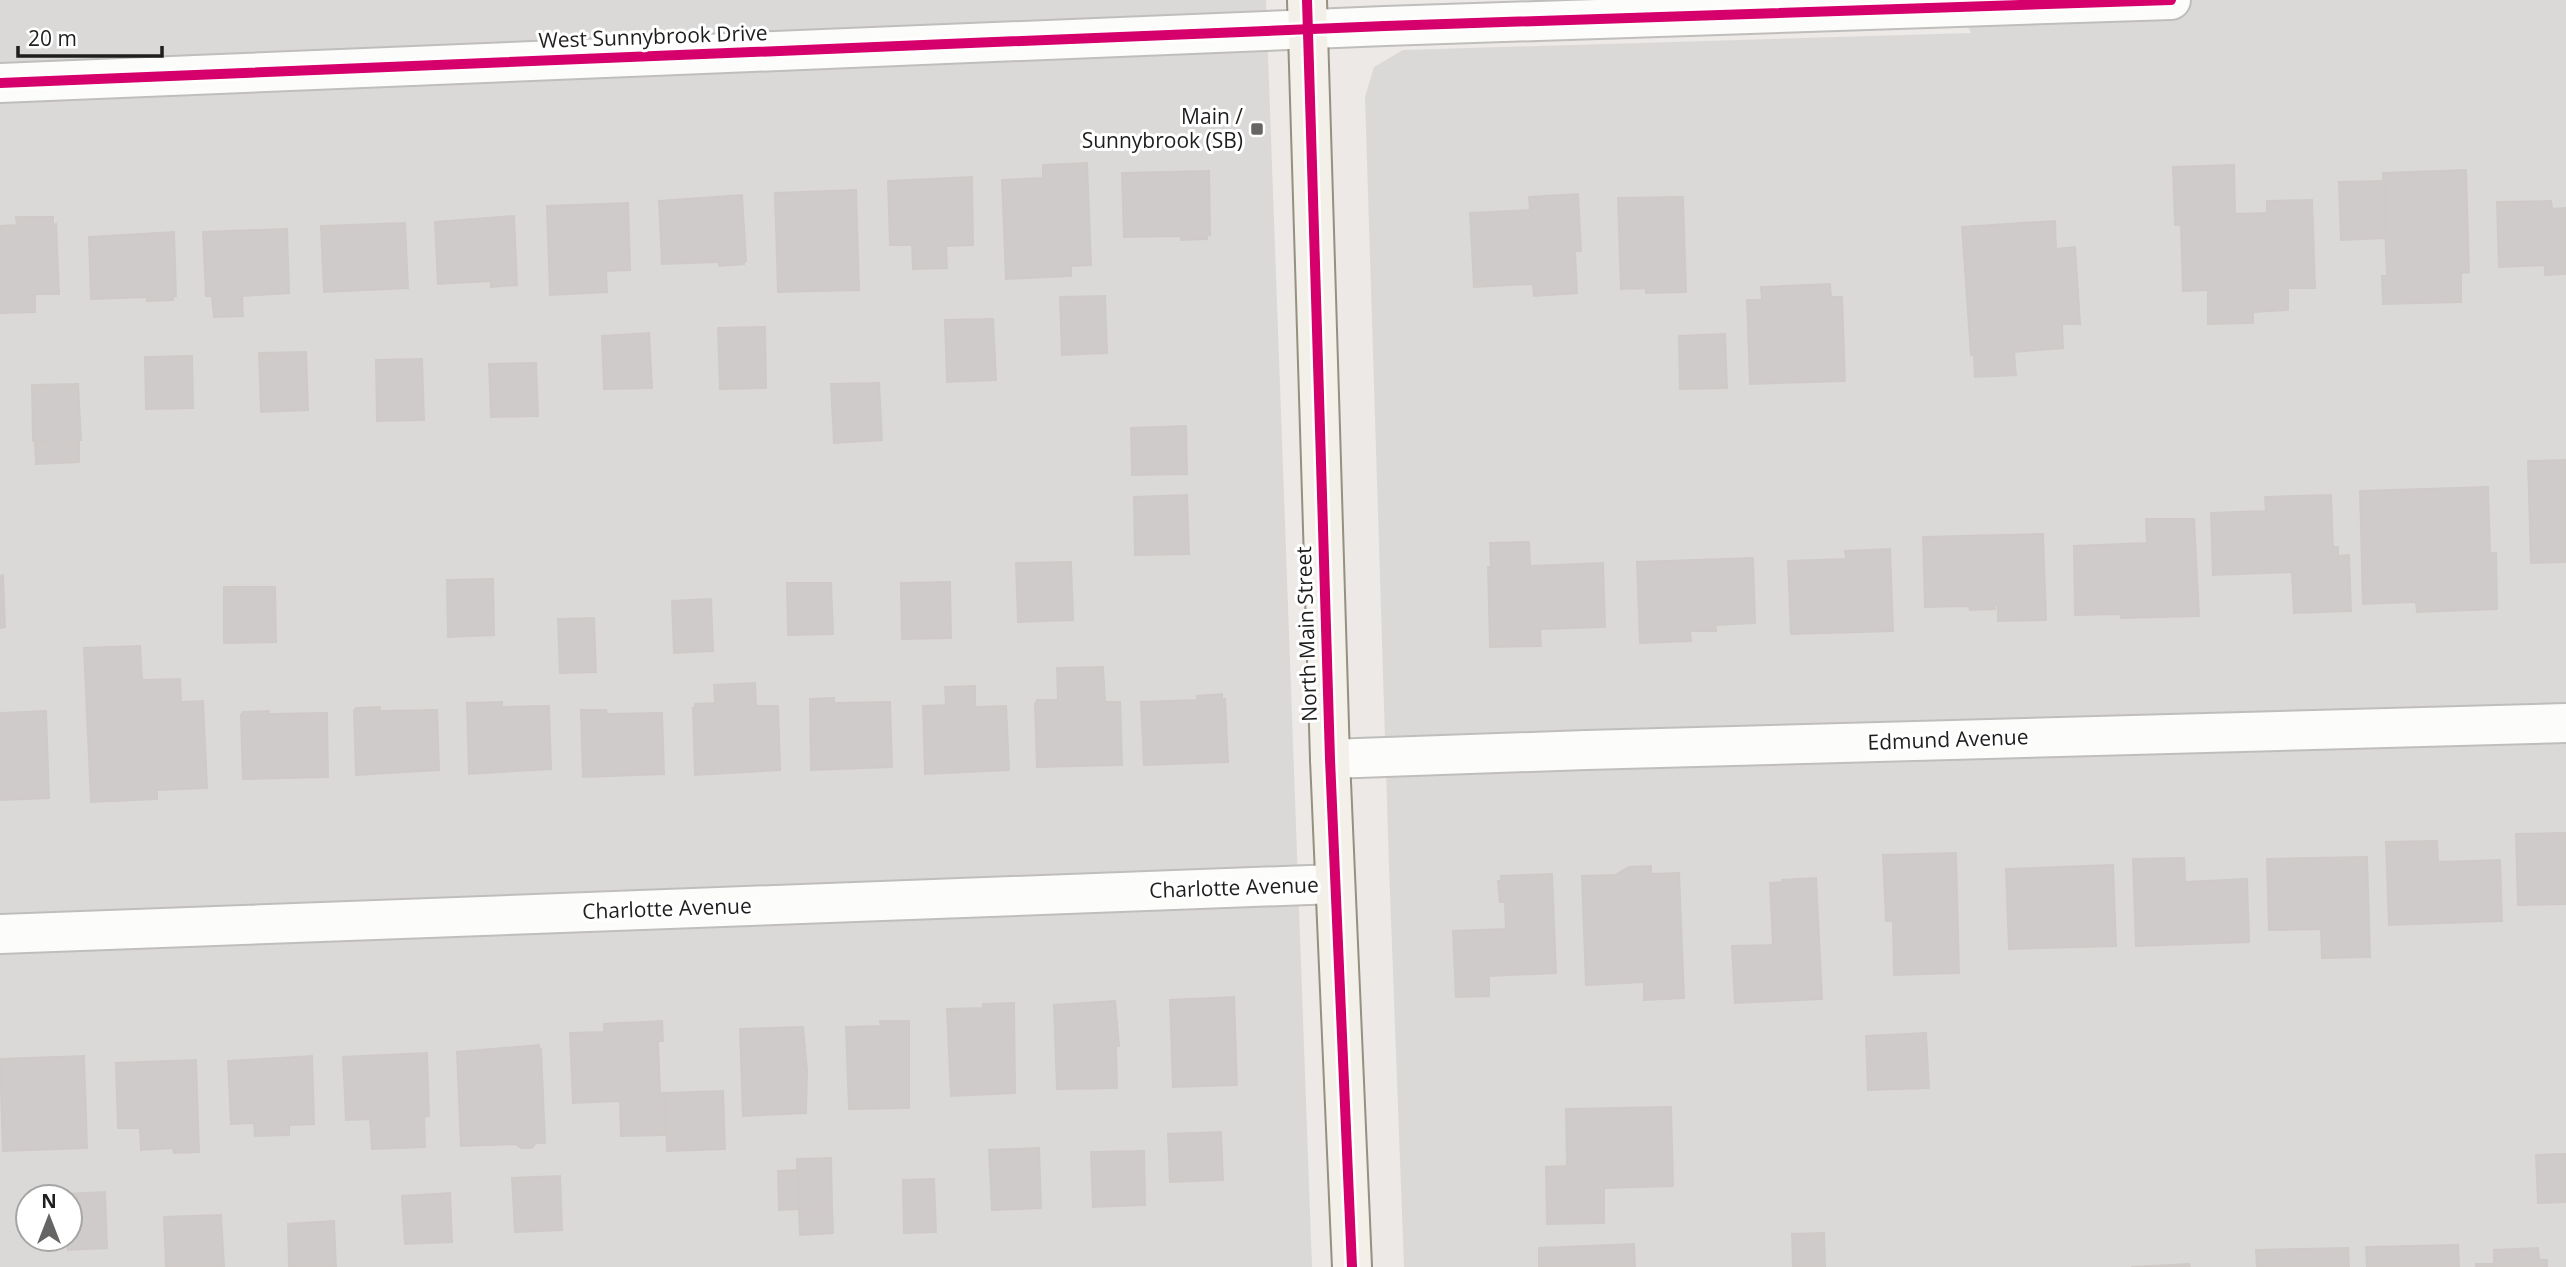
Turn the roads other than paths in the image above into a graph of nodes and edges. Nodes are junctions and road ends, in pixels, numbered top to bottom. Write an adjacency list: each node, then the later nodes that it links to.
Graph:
1 (2172, 0): 2 (street, West Sunnybrook Drive)
2 (1307, 14): 3 (street, West Sunnybrook Drive); 5 (main road, North Main Street)
3 (0, 83)
4 (2566, 723): 5 (street, Edmund Avenue)
5 (1330, 759): 6 (main road, North Main Street)
6 (1335, 884): 7 (street, Charlotte Avenue); 8 (main road, North Main Street)
7 (0, 934)
8 (1352, 1267)

